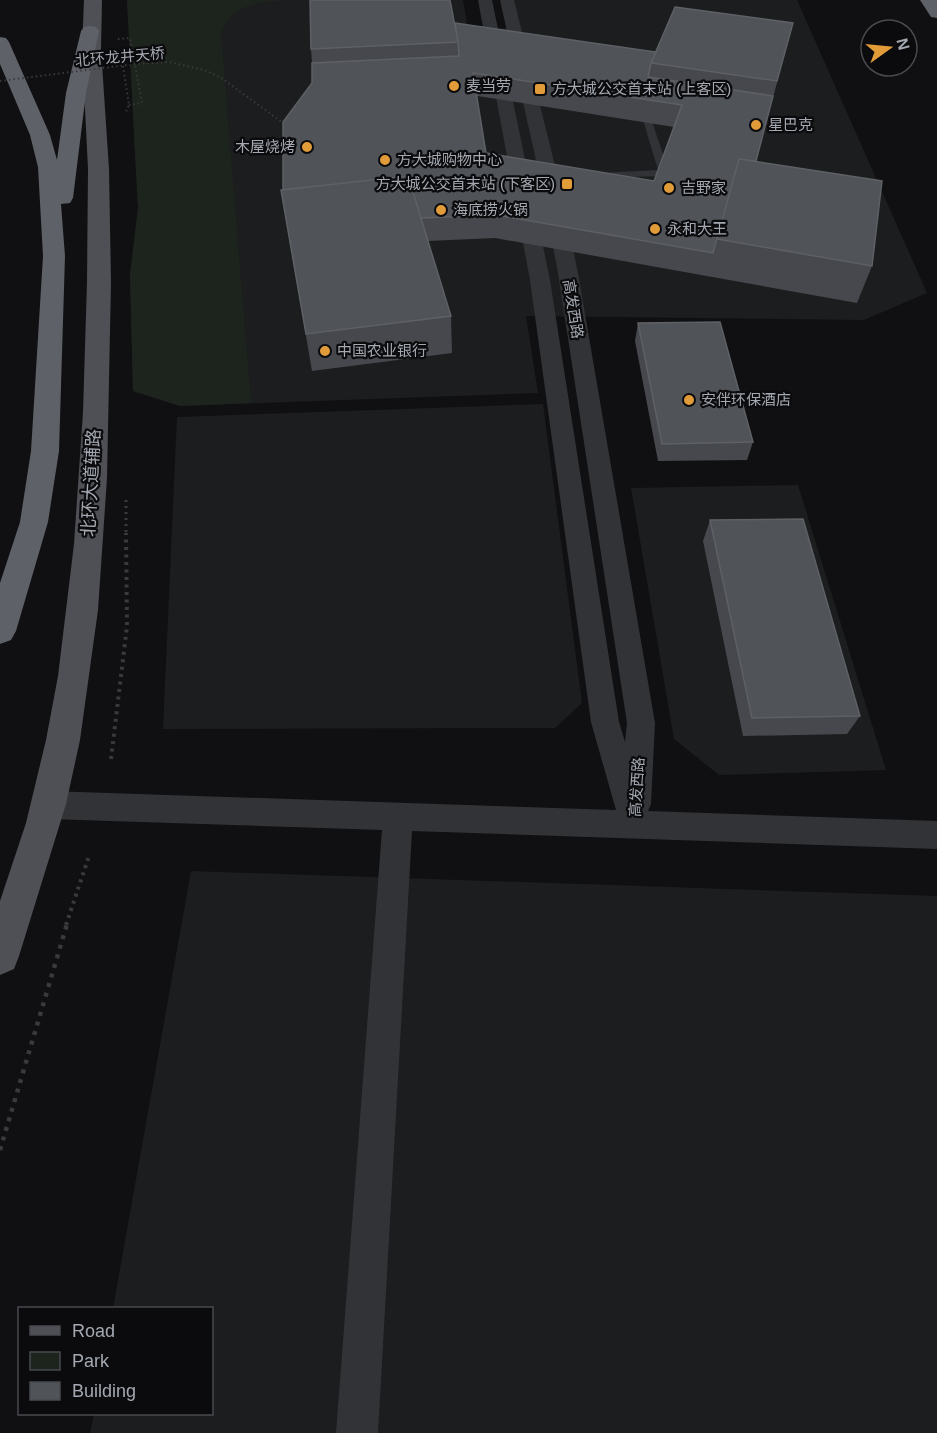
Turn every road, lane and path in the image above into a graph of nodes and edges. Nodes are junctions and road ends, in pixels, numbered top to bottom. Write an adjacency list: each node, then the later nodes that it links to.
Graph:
1 (93, 0): 6 (main road, 北环大道辅路)
2 (485, 0): 13 (street, 高发西路)
3 (507, 0): 12 (street, 高发西路)
4 (929, 0): 5 (highway)
5 (937, 13)
6 (90, 30): 18 (highway); 20 (main road, 北环大道辅路)
7 (118, 39): 9 (path)
8 (0, 42): 18 (highway)
9 (134, 64): 10 (path, 北环龙井天桥, bridge); 14 (path); 15 (path, 北环龙井天桥, bridge)
10 (0, 81)
11 (638, 91): 16 (lane)
12 (534, 95): 13 (lane); 17 (street, 高发西路)
13 (505, 96): 17 (street, 高发西路)
14 (129, 105)
15 (287, 126)
16 (584, 177)
17 (540, 178): 22 (street, 高发西路); 22 (street, 高发西路)
18 (54, 256): 19 (highway)
19 (0, 631)
20 (49, 805): 21 (street); 25 (main road, 北环大道辅路)
21 (398, 816): 22 (street); 27 (street)
22 (635, 824): 23 (street)
23 (937, 835)
24 (89, 855): 26 (path)
25 (0, 956)
26 (0, 1150)
27 (357, 1433)

